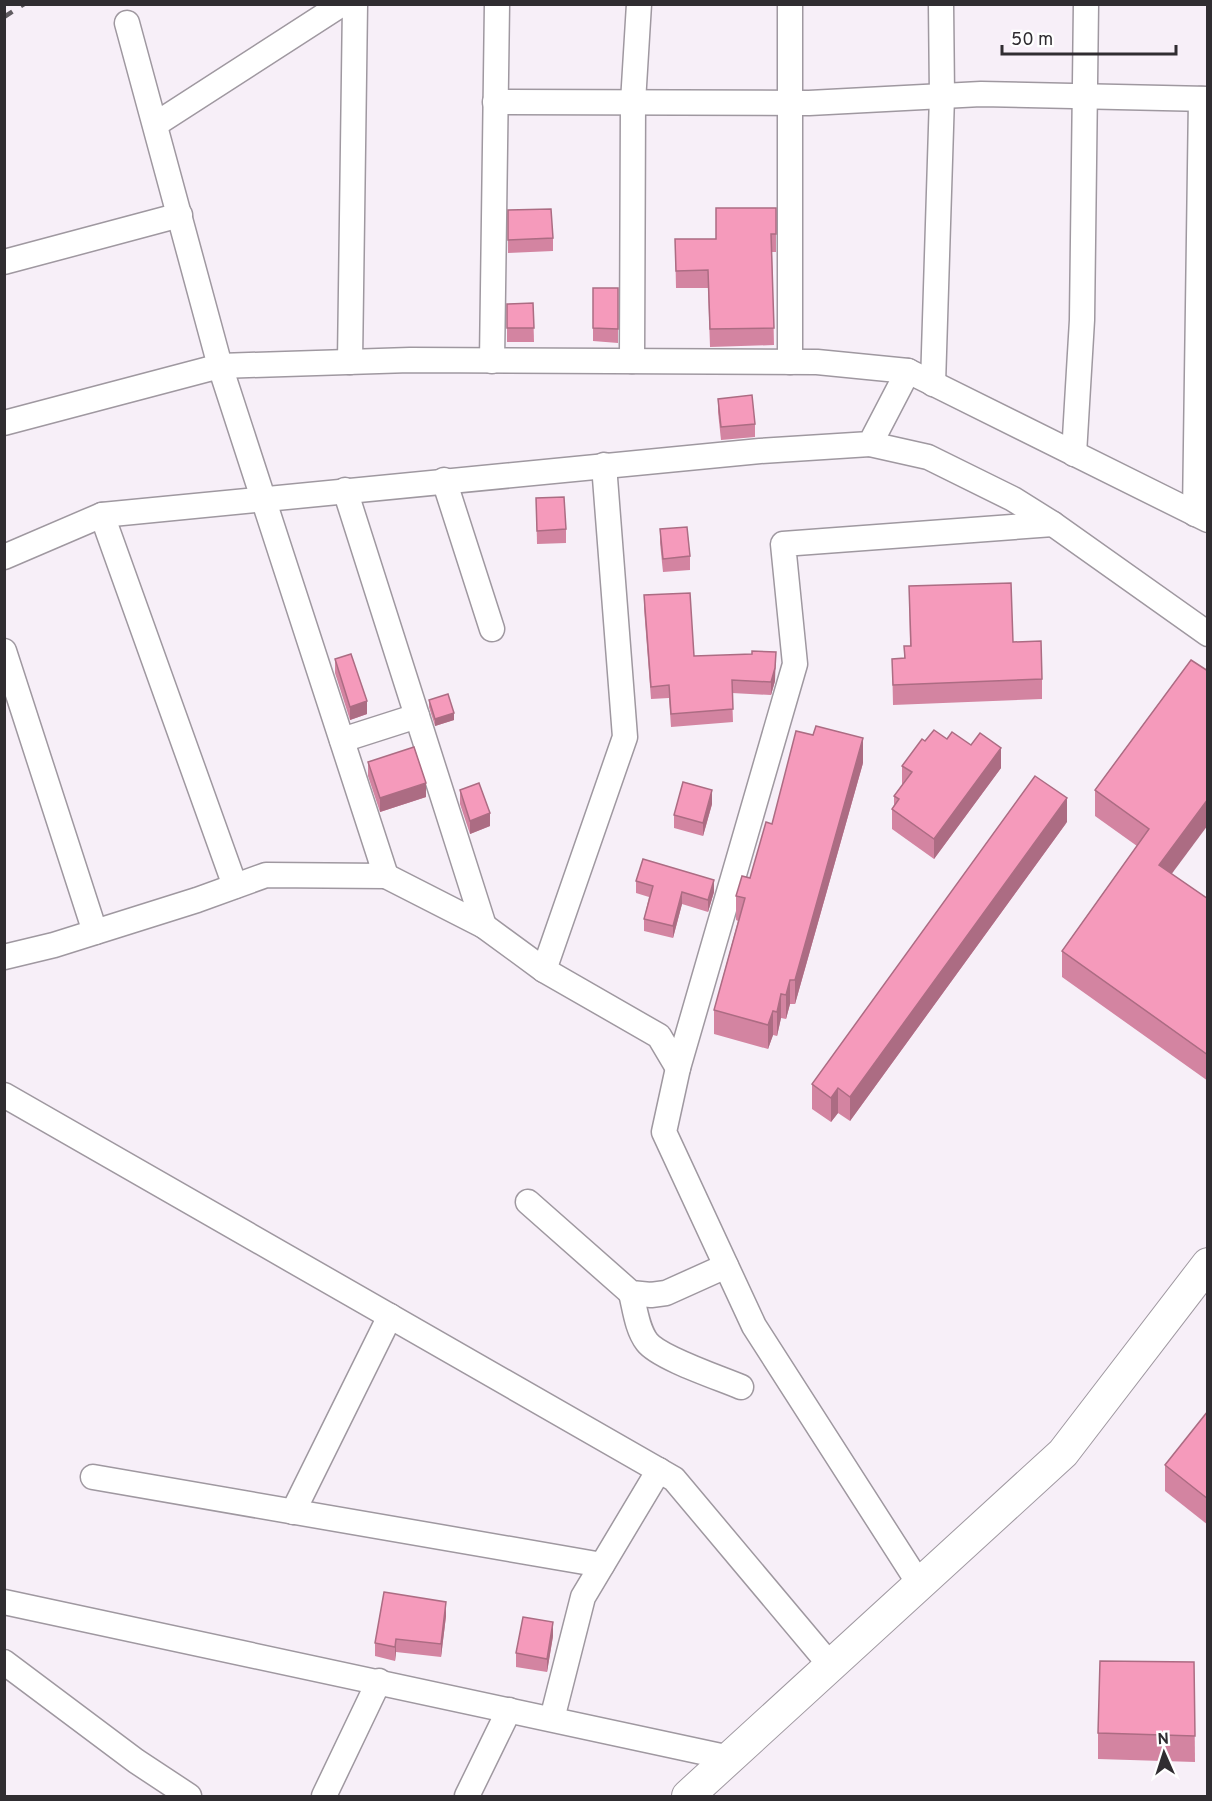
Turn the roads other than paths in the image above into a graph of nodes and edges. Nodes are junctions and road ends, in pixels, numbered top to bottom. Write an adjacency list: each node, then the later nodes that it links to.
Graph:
1 (342, 4): 15 (street)
2 (355, 4): 20 (street)
3 (496, 4): 12 (street)
4 (639, 4): 13 (street)
5 (790, 4): 14 (street)
6 (941, 4): 9 (street)
7 (1086, 4): 10 (street)
8 (127, 23): 15 (street)
9 (942, 96): 10 (street); 14 (street); 24 (street)
10 (1086, 96): 11 (street); 27 (street)
11 (1204, 99): 33 (street)
12 (495, 102): 13 (street); 18 (street)
13 (633, 102): 14 (street); 19 (street)
14 (789, 102): 21 (street)
15 (156, 124): 16 (street)
16 (180, 215): 17 (street); 22 (street)
17 (4, 262)
18 (492, 361): 19 (street); 20 (street)
19 (632, 361): 21 (street)
20 (350, 362): 22 (street)
21 (790, 362): 23 (street)
22 (220, 366): 25 (street); 31 (street)
23 (908, 372): 24 (street); 26 (street)
24 (933, 384): 27 (street)
25 (4, 423)
26 (870, 444): 28 (street); 34 (street)
27 (1074, 454): 33 (street)
28 (604, 465): 29 (street); 46 (street)
29 (444, 480): 30 (street); 36 (street)
30 (345, 490): 31 (street); 39 (street)
31 (263, 498): 32 (street); 40 (street)
32 (102, 515): 35 (street); 42 (street)
33 (1201, 517)
34 (1053, 524): 37 (street); 47 (street)
35 (4, 557)
36 (492, 629)
37 (1208, 634)
38 (4, 651): 44 (street)
39 (417, 716): 40 (street); 43 (street)
40 (342, 740): 41 (street)
41 (386, 876): 42 (street); 43 (street)
42 (235, 886): 44 (street)
43 (484, 926): 46 (street)
44 (95, 932): 45 (street)
45 (4, 957)
46 (544, 970): 47 (street)
47 (678, 1068): 51 (street)
48 (5, 1099): 53 (street)
49 (528, 1202): 52 (street)
50 (1208, 1264): 59 (main road)
51 (726, 1266): 52 (street); 59 (street)
52 (631, 1293): 54 (street)
53 (390, 1316): 55 (street); 57 (street)
54 (741, 1387)
55 (658, 1470): 58 (street); 62 (street)
56 (93, 1477): 57 (street)
57 (293, 1512): 58 (street)
58 (602, 1565): 65 (street)
59 (920, 1585): 62 (main road)
60 (4, 1602): 63 (street)
61 (4, 1662): 68 (street)
62 (831, 1666): 66 (main road)
63 (379, 1681): 64 (street); 69 (street)
64 (509, 1710): 65 (street); 70 (street)
65 (552, 1719): 66 (street)
66 (730, 1758): 67 (main road)
67 (697, 1792)
68 (189, 1797)
69 (324, 1797)
70 (466, 1797)

